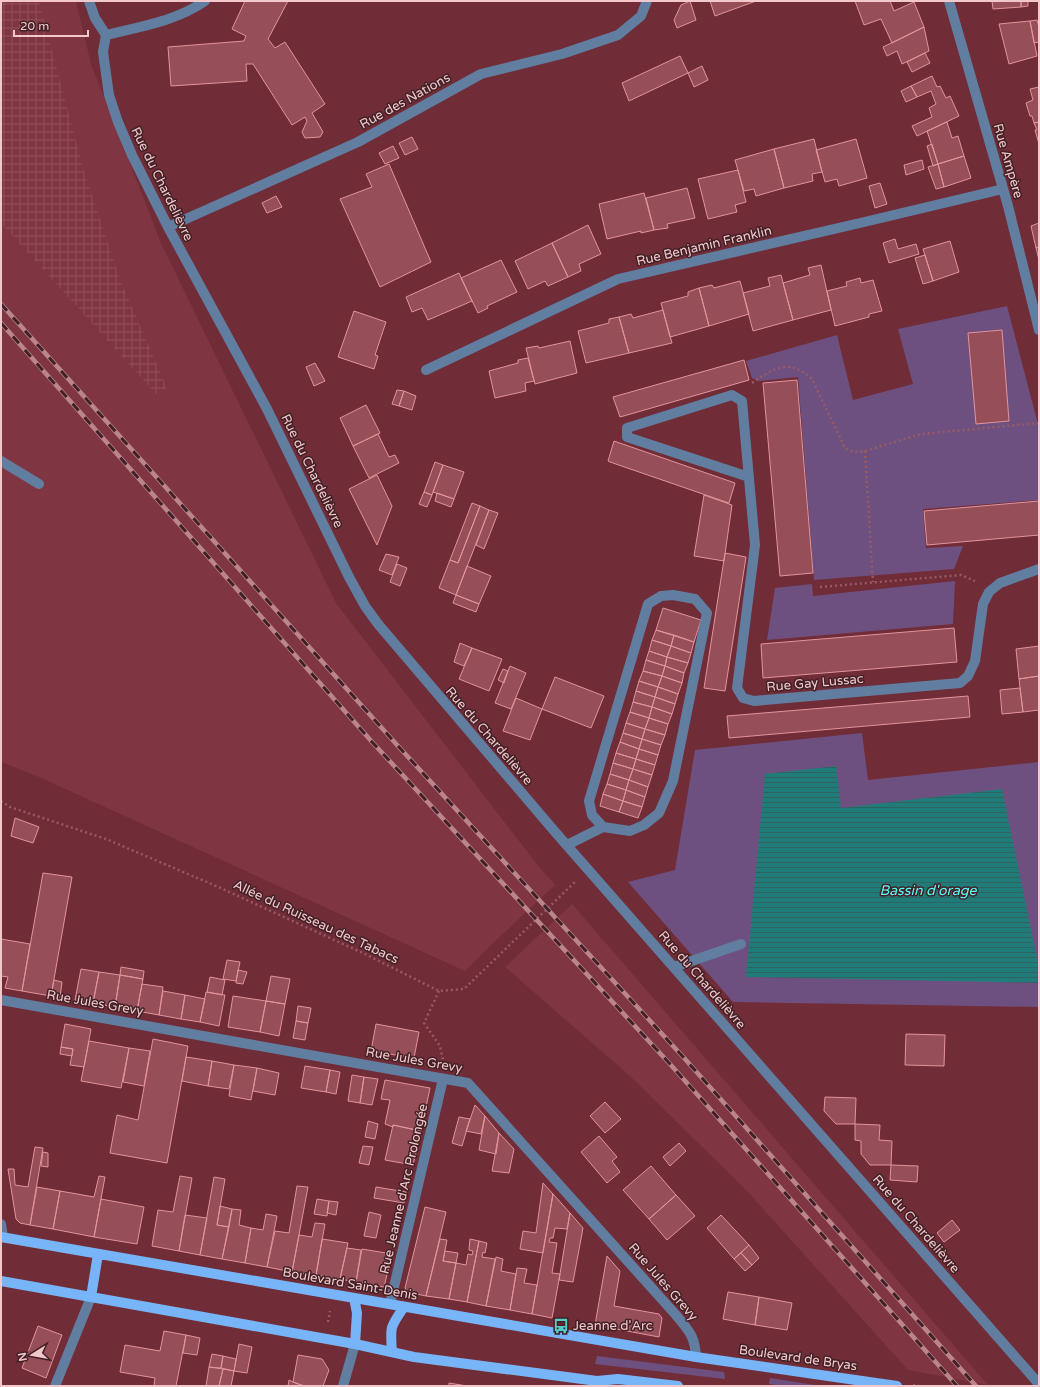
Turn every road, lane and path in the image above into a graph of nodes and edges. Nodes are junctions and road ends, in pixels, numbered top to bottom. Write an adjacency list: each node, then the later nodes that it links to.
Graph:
1 (89, 1): 5 (street)
2 (205, 1): 5 (street)
3 (647, 1): 7 (street, Rue des Nations)
4 (949, 1): 6 (street, Rue Ampère)
5 (106, 36): 7 (street, Rue du Chardelièvre)
6 (1003, 189): 8 (street, Rue Ampère); 9 (street, Rue Benjamin Franklin)
7 (168, 227): 22 (street, Rue du Chardelièvre)
8 (1039, 330)
9 (426, 370)
10 (752, 383): 12 (path)
11 (1039, 423): 12 (path)
12 (865, 451): 17 (path)
13 (1, 461): 15 (street)
14 (749, 477): 14 (street, Rue Gay Lussac); 16 (street, Rue Gay Lussac)
15 (39, 484)
16 (1039, 569)
17 (873, 582): 18 (path); 19 (path)
18 (981, 584)
19 (820, 587)
20 (1, 802): 26 (path, Allée du Ruisseau des Tabacs)
21 (603, 827): 21 (street); 22 (street)
22 (567, 845): 23 (street, Rue du Chardelièvre)
23 (589, 870): 25 (street, Rue du Chardelièvre); 26 (path)
24 (741, 944): 25 (street)
25 (674, 967): 41 (street, Rue du Chardelièvre)
26 (439, 991): 28 (path)
27 (1, 1000): 28 (street, Rue Jules Grevy)
28 (443, 1079): 35 (street, Rue Jeanne d'Arc Prolongée); 39 (street, Rue Jules Grevy)
29 (1, 1224): 30 (street)
30 (2, 1237): 31 (main road, Boulevard Saint-Denis)
31 (98, 1254): 33 (main road); 34 (main road, Boulevard Saint-Denis)
32 (1, 1281): 33 (main road)
33 (91, 1297): 37 (main road); 42 (street)
34 (354, 1298): 35 (main road, Boulevard Saint-Denis); 37 (main road)
35 (390, 1304): 36 (main road, Boulevard Saint-Denis)
36 (404, 1307): 38 (main road); 39 (main road, Boulevard Saint-Denis)
37 (355, 1344): 38 (main road); 43 (street)
38 (392, 1352): 40 (main road)
39 (696, 1357): 45 (main road, Boulevard de Bryas)
40 (601, 1384): 44 (main road)
41 (1039, 1384)
42 (55, 1386)
43 (343, 1386)
44 (678, 1386)
45 (897, 1386)

